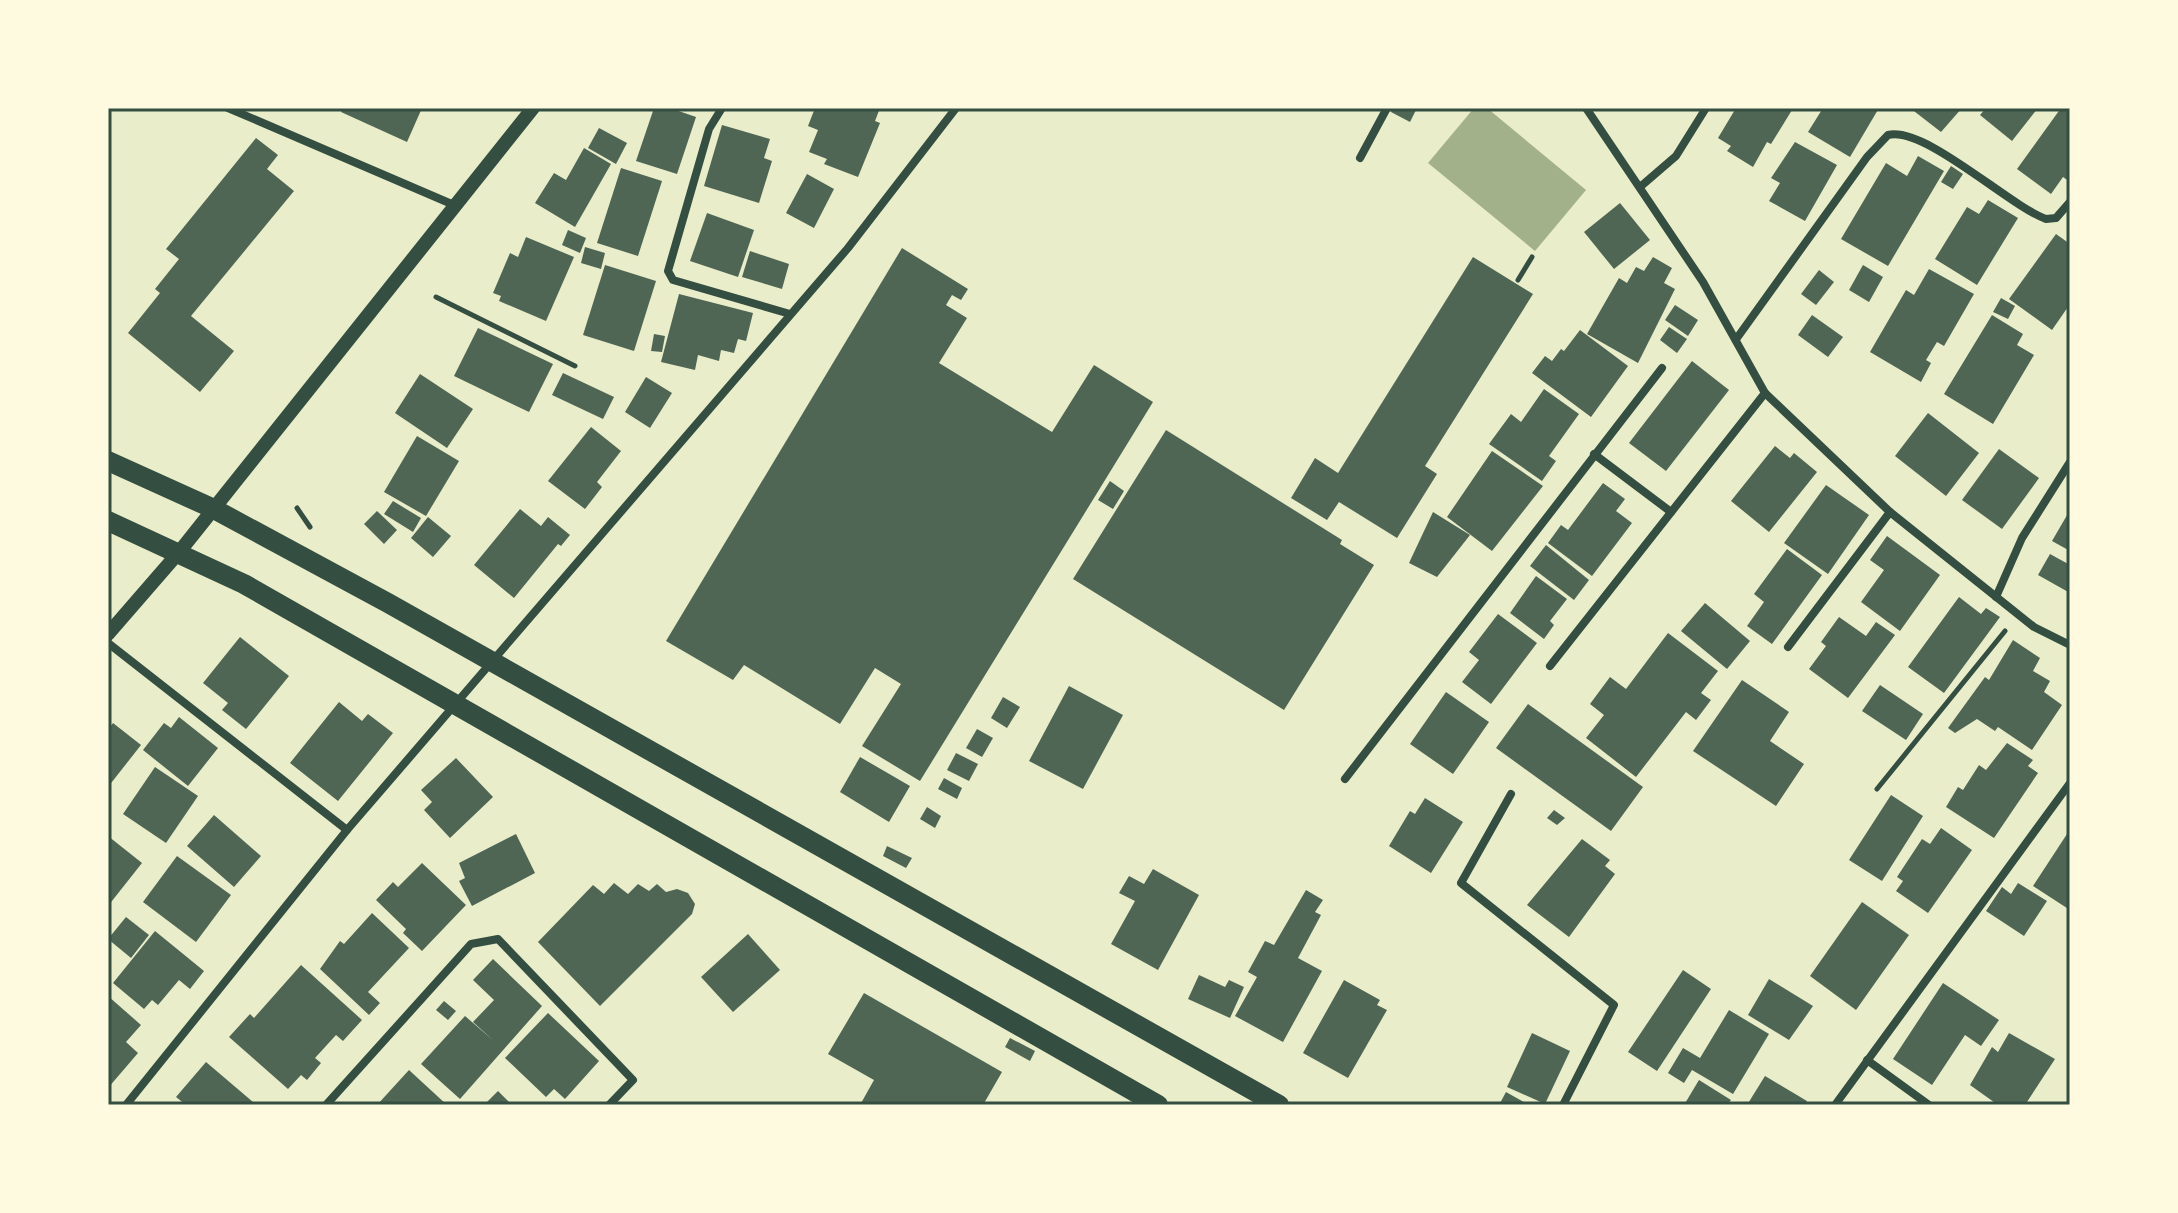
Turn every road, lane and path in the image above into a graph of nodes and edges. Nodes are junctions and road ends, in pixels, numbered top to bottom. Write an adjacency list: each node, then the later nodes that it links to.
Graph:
1 (228, 108): 11 (street)
2 (533, 108): 11 (street)
3 (722, 108): 15 (street)
4 (956, 108): 15 (street)
5 (1387, 108): 8 (street)
6 (1586, 108): 9 (street)
7 (1706, 108): 9 (street)
8 (1360, 158)
9 (1640, 187): 16 (street)
10 (2070, 202): 16 (street)
11 (454, 205): 23 (street)
12 (1532, 257): 13 (path)
13 (1518, 280)
14 (436, 297): 17 (path)
15 (790, 314): 34 (street)
16 (1737, 338): 19 (street)
17 (575, 366)
18 (1662, 368): 20 (street)
19 (1765, 393): 24 (street); 25 (street)
20 (1594, 454): 24 (street); 37 (street)
21 (108, 461): 23 (main road)
22 (2070, 462): 28 (street)
23 (212, 508): 27 (street); 34 (main road)
24 (1671, 512): 35 (street)
25 (1890, 512): 28 (street); 33 (street)
26 (108, 521): 27 (main road)
27 (180, 551): 30 (street); 36 (main road)
28 (1996, 597): 29 (street)
29 (2018, 615): 32 (street); 39 (path)
30 (108, 634)
31 (108, 643): 41 (street)
32 (2070, 645)
33 (1788, 647)
34 (492, 661): 36 (street); 47 (main road)
35 (1550, 666)
36 (456, 702): 41 (street); 46 (main road)
37 (1345, 779)
38 (2070, 783): 42 (street)
39 (1877, 789)
40 (1511, 794): 48 (street)
41 (347, 830): 43 (street)
42 (1867, 1060): 49 (street); 50 (street)
43 (129, 1104)
44 (326, 1105): 45 (street)
45 (609, 1105)
46 (1158, 1105)
47 (1279, 1105)
48 (1563, 1105)
49 (1835, 1105)
50 (1929, 1105)

